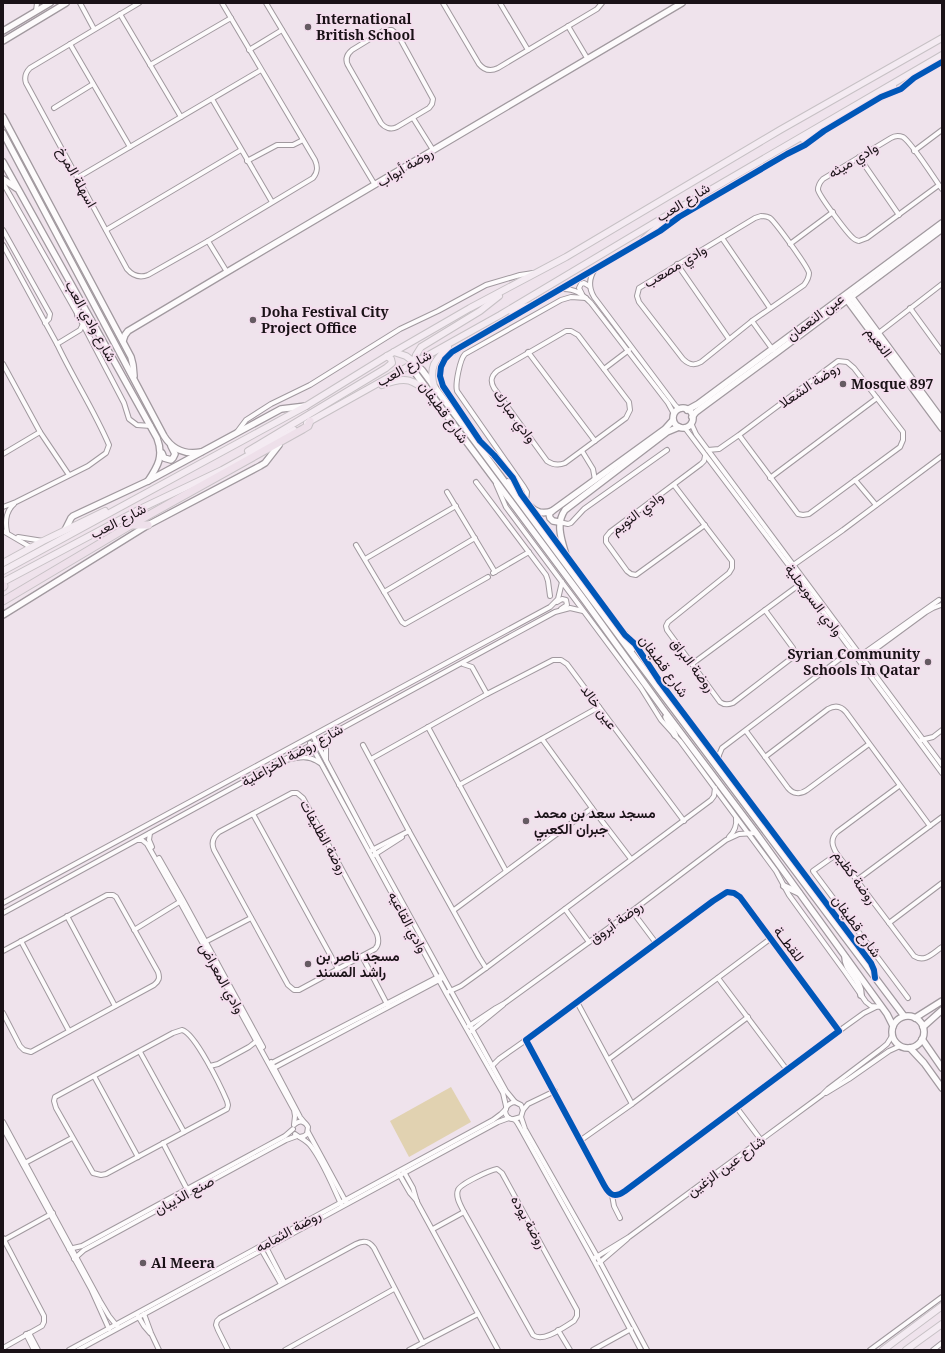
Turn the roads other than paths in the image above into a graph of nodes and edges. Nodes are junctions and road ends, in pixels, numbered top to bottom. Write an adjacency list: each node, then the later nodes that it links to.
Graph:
1 (39, 3): 10 (street); 12 (street)
2 (66, 3): 17 (street)
3 (139, 3): 13 (street, اسهلة المرخ)
4 (222, 3): 14 (street, اسهلة المرخ)
5 (266, 3): 19 (street)
6 (443, 3): 25 (street)
7 (500, 3): 25 (street)
8 (602, 3): 16 (street)
9 (682, 3): 27 (street, روضة أبواب)
10 (48, 4): 12 (street)
11 (79, 4): 18 (street)
12 (36, 11): 15 (street)
13 (120, 14): 18 (street, اسهلة المرخ); 29 (street)
14 (231, 18): 24 (street, اسهلة المرخ); 29 (street)
15 (21, 21): 17 (street); 20 (street)
16 (568, 26): 25 (street); 27 (street)
17 (25, 28): 22 (street)
18 (94, 29): 23 (street, اسهلة المرخ)
19 (282, 30): 24 (street); 55 (street)
20 (3, 31)
21 (942, 38): 75 (main road, شارع العب)
22 (3, 41)
23 (70, 44): 32 (street); 51 (street, اسهلة المرخ)
24 (250, 50): 30 (street, اسهلة المرخ)
25 (528, 50)
26 (942, 55): 31 (main road, شارع العب)
27 (587, 58): 46 (street, روضة أبواب)
28 (942, 62): 33 (street, شارع العب)
29 (150, 66): 37 (street)
30 (261, 70): 34 (street); 42 (street, اسهلة المرخ)
31 (902, 78): 33 (main road); 43 (main road, شارع العب)
32 (93, 84): 35 (street); 44 (street)
33 (882, 97): 40 (street, شارع العب)
34 (212, 99): 37 (street); 45 (street)
35 (54, 108)
36 (3, 117): 58 (street, شارع وادي العب)
37 (181, 117): 44 (street)
38 (413, 118): 38 (street); 46 (street)
39 (942, 130): 47 (street)
40 (824, 131): 43 (main road); 68 (street, شارع العب)
41 (3, 134): 54 (street, شارع وادي العب)
42 (303, 140): 50 (street); 59 (street, اسهلة المرخ)
43 (785, 146): 60 (main road, شارع العب)
44 (130, 147): 51 (street)
45 (241, 150): 50 (street); 66 (street)
46 (433, 150): 55 (street, روضة أبواب)
47 (914, 151): 48 (street, وادي ميثه); 56 (street, وادي ميثه)
48 (859, 157): 61 (street, وادي ميثه); 62 (street)
49 (3, 162): 57 (street, شارع وادي العب)
50 (247, 162): 59 (street)
51 (77, 178): 66 (street, اسهلة المرخ)
52 (3, 179): 57 (street)
53 (3, 183): 90 (street)
54 (30, 184): 58 (street); 83 (street, شارع وادي العب)
55 (375, 185): 74 (street, روضة أبواب)
56 (941, 187): 62 (street, وادي ميثه)
57 (18, 189): 80 (street, شارع وادي العب)
58 (42, 189): 85 (street, شارع وادي العب)
59 (272, 202): 69 (street, اسهلة المرخ)
60 (681, 207): 68 (main road); 91 (main road, شارع العب)
61 (833, 212): 62 (street, وادي ميثه); 70 (street)
62 (898, 215)
63 (942, 223): 82 (street, عين النعمان)
64 (942, 229): 82 (street, عين النعمان)
65 (3, 230): 93 (street)
66 (106, 230): 69 (street, اسهلة المرخ)
67 (722, 238): 70 (street, وادي مصعب); 72 (street, وادي مصعب); 87 (street)
68 (644, 239): 73 (street, شارع العب)
69 (208, 241): 74 (street)
70 (790, 244): 87 (street, وادي مصعب)
71 (3, 245): 93 (street)
72 (677, 264): 101 (street); 101 (street, وادي مصعب)
73 (596, 268): 77 (street); 79 (street, شارع العب)
74 (227, 272): 98 (street, روضة أبواب)
75 (536, 273): 78 (main road, شارع العب); 133 (street, شارع العب)
76 (942, 284): 88 (street)
77 (590, 286): 81 (street); 105 (street)
78 (504, 290): 108 (main road, شارع العب); 111 (main road)
79 (557, 290): 81 (street); 86 (street, شارع العب)
80 (76, 293): 90 (street); 129 (street, شارع وادي العب)
81 (582, 294): 84 (street)
82 (847, 296): 100 (street, النعيم); 106 (street, عين النعمان)
83 (90, 297): 85 (street); 115 (street, شارع وادي العب)
84 (586, 298): 94 (street); 105 (street)
85 (103, 304): 97 (street, شارع وادي العب)
86 (532, 305): 89 (street, شارع العب); 91 (main road)
87 (770, 308): 92 (street, وادي مصعب)
88 (910, 308): 100 (street); 107 (street)
89 (516, 314): 94 (street); 113 (street, شارع العب)
90 (78, 315): 95 (street)
91 (500, 315): 103 (main road, شارع العب)
92 (752, 321): 101 (street, وادي مصعب); 106 (street)
93 (45, 323): 104 (street)
94 (521, 323): 165 (street)
95 (82, 324): 96 (street); 99 (street)
96 (80, 330): 99 (street); 104 (street)
97 (117, 330): 98 (street); 102 (street, شارع وادي العب)
98 (128, 331): 102 (street)
99 (87, 332): 129 (street)
100 (876, 335): 126 (street, النعيم); 131 (street, النعيم)
101 (729, 340)
102 (123, 341): 115 (street, شارع وادي العب)
103 (452, 342): 111 (main road, شارع العب); 116 (main road)
104 (57, 344): 154 (street)
105 (630, 349): 114 (street); 121 (street); 123 (street)
106 (774, 351): 122 (street, عين النعمان); 124 (street, عين النعمان)
107 (942, 351)
108 (394, 352): 110 (main road, شارع العب); 111 (main road)
109 (528, 352): 114 (street, وادي مبارك); 135 (street); 142 (street, وادي مبارك)
110 (387, 356): 120 (main road, شارع العب); 151 (main road)
111 (414, 362): 116 (street, شارع قطيفان); 117 (main road, شارع العب); 118 (street, شارع قطيفان)
112 (3, 364): 132 (street)
113 (441, 367): 164 (street, شارع قطيفان)
114 (604, 369): 135 (street, وادي مبارك)
115 (134, 379): 137 (street, شارع وادي العب)
116 (434, 387): 152 (street, شارع قطيفان)
117 (356, 395): 118 (main road); 127 (main road, شارع العب)
118 (433, 396): 156 (street, شارع قطيفان)
119 (877, 398): 134 (street, روضة الشعلا); 155 (street); 158 (street, روضة الشعلا)
120 (306, 406): 133 (street, شارع العب); 162 (main road, شارع العب)
121 (679, 409): 122 (street); 123 (street)
122 (687, 410): 124 (street)
123 (674, 414): 125 (street)
124 (692, 417): 128 (street)
125 (673, 420): 130 (street); 153 (street)
126 (942, 420)
127 (310, 421): 136 (highway); 151 (main road, شارع العب)
128 (691, 423): 130 (street); 141 (street, وادي السويحلية)
129 (151, 426): 138 (street, شارع وادي العب)
130 (682, 428): 145 (street, وادي السويحلية); 172 (street)
131 (942, 428)
132 (40, 432): 144 (street); 154 (street)
133 (237, 432): 143 (street, شارع العب)
134 (739, 435): 139 (street, روضة الشعلا); 155 (street, روضة الشعلا)
135 (595, 440): 142 (street, وادي مبارك)
136 (281, 442): 173 (street); 175 (highway)
137 (170, 444): 138 (street); 143 (street)
138 (160, 447): 159 (street)
139 (719, 448): 141 (street, روضة الشعلا); 147 (street)
140 (667, 450): 172 (street)
141 (708, 450): 147 (street, وادي السويحلية)
142 (582, 451): 150 (street)
143 (201, 452): 159 (street, شارع العب)
144 (3, 454)
145 (705, 456): 148 (street, وادي السويحلية); 149 (street, وادي التويم)
146 (942, 456): 167 (street)
147 (715, 459): 189 (street, وادي السويحلية)
148 (711, 463): 149 (street); 189 (street, وادي السويحلية)
149 (701, 464): 161 (street, وادي التويم)
150 (593, 469): 153 (street); 157 (street)
151 (222, 470): 194 (main road, شارع العب)
152 (498, 472): 164 (street); 209 (street, شارع قطيفان)
153 (604, 474): 157 (street)
154 (69, 475): 166 (street)
155 (770, 478): 158 (street, روضة الشعلا)
156 (495, 480): 184 (street, شارع قطيفان); 215 (street, شارع قطيفان)
157 (595, 480): 171 (street)
158 (855, 480): 167 (street)
159 (148, 481): 176 (street, شارع العب)
160 (476, 482): 183 (street)
161 (674, 485): 174 (street, روضة البراق); 174 (street, وادي التويم)
162 (154, 488): 176 (main road); 190 (main road, شارع العب)
163 (447, 492): 168 (street)
164 (521, 494): 165 (street, شارع قطيفان)
165 (526, 501): 170 (street, شارع قطيفان)
166 (16, 502): 169 (street); 177 (street)
167 (876, 505): 189 (street)
168 (456, 506): 179 (street); 187 (street)
169 (3, 507)
170 (531, 507): 171 (street); 185 (street, شارع قطيفان)
171 (552, 511): 172 (street)
172 (560, 522): 185 (street)
173 (148, 525): 175 (highway); 204 (street)
174 (706, 525): 211 (street, روضة البراق)
175 (131, 526): 198 (highway)
176 (65, 530): 180 (main road)
177 (5, 532): 178 (street)
178 (16, 537): 180 (street); 182 (street)
179 (475, 538): 183 (street); 195 (street)
180 (43, 541): 182 (main road)
181 (356, 545): 187 (street)
182 (32, 548): 188 (main road)
183 (529, 552): 186 (street)
184 (541, 553): 186 (street); 192 (street, شارع قطيفان)
185 (566, 555): 205 (street, شارع قطيفان)
186 (533, 558): 196 (street)
187 (365, 559): 195 (street)
188 (3, 563)
189 (792, 566): 193 (street, وادي السويحلية)
190 (3, 571)
191 (488, 577): 195 (street)
192 (562, 582): 199 (street); 203 (street, شارع قطيفان)
193 (804, 582): 201 (street); 206 (street, وادي السويحلية)
194 (3, 585)
195 (384, 592)
196 (550, 596)
197 (941, 598): 200 (street); 208 (street)
198 (3, 601)
199 (555, 604): 202 (street); 221 (street, شارع روضة الخزاعلية)
200 (942, 605): 208 (street)
201 (765, 610): 211 (street); 211 (street, روضة البراق)
202 (555, 612): 203 (street, شارع روضة الخزاعلية); 207 (street, شارع روضة الخزاعلية)
203 (584, 612): 220 (street, شارع قطيفان)
204 (3, 615)
205 (626, 635): 209 (street); 227 (street, شارع قطيفان)
206 (854, 649): 208 (street, وادي السويحلية); 219 (street)
207 (475, 656): 210 (street, شارع روضة الخزاعلية); 212 (street)
208 (860, 658): 223 (street, وادي السويحلية)
209 (636, 659): 286 (street, شارع قطيفان)
210 (461, 664): 212 (street); 218 (street, شارع روضة الخزاعلية)
211 (692, 664)
212 (472, 667): 213 (street)
213 (487, 694): 214 (street, عين خالد); 216 (street, عين خالد)
214 (599, 707): 222 (street); 246 (street, عين خالد)
215 (663, 709): 220 (street); 250 (street, شارع قطيفان)
216 (428, 727): 230 (street, عين خالد); 237 (street)
217 (942, 730): 223 (street)
218 (336, 731): 224 (street, شارع روضة الخزاعلية); 234 (street)
219 (746, 731): 228 (street); 229 (street)
220 (675, 735): 239 (street, شارع قطيفان)
221 (310, 737): 224 (street, وادي القاعيه); 264 (street, شارع روضة الخزاعلية)
222 (542, 739): 237 (street); 242 (street)
223 (921, 740): 235 (street, وادي السويحلية); 236 (street, وادي السويحلية)
224 (313, 744): 232 (street, شارع روضة الخزاعلية); 233 (street, وادي القاعيه); 234 (street, وادي القاعيه)
225 (869, 744): 229 (street); 229 (street); 238 (street)
226 (363, 745): 230 (street)
227 (710, 748): 228 (street); 231 (street, شارع قطيفان)
228 (722, 748): 231 (street)
229 (765, 757)
230 (371, 758): 248 (street)
231 (719, 759): 286 (street, شارع قطيفان)
232 (280, 761): 233 (street); 249 (street, شارع روضة الخزاعلية)
233 (320, 763): 254 (street, وادي القاعيه)
234 (326, 763): 254 (street, وادي القاعيه)
235 (942, 765)
236 (942, 773)
237 (459, 785): 258 (street)
238 (900, 786): 247 (street); 255 (street, روضة كظيم)
239 (715, 788): 240 (street, شارع قطيفان); 241 (street)
240 (723, 799): 241 (street); 244 (street, شارع قطيفان)
241 (711, 800): 246 (street)
242 (592, 808): 257 (street); 258 (street)
243 (254, 814): 270 (street, روضة الظليفات); 280 (street, روضة الظليفات); 283 (street)
244 (735, 816): 251 (street, شارع قطيفان); 253 (street, روضة أبروق)
245 (942, 817): 247 (street)
246 (684, 821): 257 (street)
247 (930, 826): 259 (street)
248 (410, 832): 254 (street); 256 (street); 265 (street)
249 (150, 833): 252 (street, شارع روضة الخزاعلية); 263 (street, وادي المعراض)
250 (756, 833): 251 (street, روضة أبروق); 262 (street, شارع قطيفان)
251 (749, 834): 253 (street, روضة أبروق); 261 (street, شارع قطيفان)
252 (137, 840): 263 (street, وادي المعراض); 268 (street, شارع روضة الخزاعلية)
253 (726, 840): 267 (street, روضة أبروق)
254 (371, 850): 256 (street, وادي القاعيه)
255 (837, 854): 259 (street, روضة كظيم); 290 (street)
256 (374, 855): 284 (street, وادي القاعيه)
257 (631, 859): 266 (street)
258 (506, 870): 265 (street)
259 (857, 880): 271 (street, روضة كظيم)
260 (942, 883): 271 (street)
261 (784, 886): 262 (street); 288 (street, شارع قطيفان)
262 (799, 893): 281 (street, شارع قطيفان)
263 (182, 901): 272 (street); 276 (street, وادي المعراض)
264 (3, 903)
265 (454, 910): 282 (street)
266 (565, 910): 275 (street); 282 (street)
267 (632, 911): 275 (street, روضة أبروق); 277 (street)
268 (3, 913)
269 (67, 916): 272 (street); 274 (street); 295 (street)
270 (250, 918): 276 (street); 283 (street, روضة الظليفات)
271 (889, 923): 278 (street, روضة كظيم)
272 (134, 930): 295 (street)
273 (770, 939): 277 (street, للقطــة); 285 (street); 307 (street, للقطــة)
274 (21, 941): 279 (street); 306 (street)
275 (589, 942): 305 (street, روضة أبروق)
276 (204, 943): 310 (street, وادي المعراض)
277 (656, 943): 292 (street, للقطــة)
278 (942, 947)
279 (3, 951)
280 (362, 956): 283 (street, روضة الظليفات); 294 (street)
281 (846, 957): 288 (street); 296 (street, شارع قطيفان)
282 (486, 968): 287 (street)
283 (338, 969)
284 (440, 977): 287 (street, وادي القاعيه); 289 (street, وادي القاعيه); 294 (street)
285 (718, 978): 301 (street); 317 (street)
286 (875, 978): 300 (street, شارع قطيفان)
287 (452, 993): 289 (street); 305 (street, وادي القاعيه)
288 (861, 995): 293 (street, شارع قطيفان)
289 (447, 996): 305 (street, وادي القاعيه)
290 (908, 998)
291 (942, 1001): 302 (street)
292 (577, 1002): 311 (street, للقطــة); 317 (street)
293 (868, 1004): 296 (street); 299 (street)
294 (388, 1005): 319 (street)
295 (115, 1006): 306 (street)
296 (879, 1007): 299 (street); 303 (street, شارع قطيفان)
297 (942, 1010): 304 (street)
298 (3, 1013): 306 (street)
299 (864, 1013): 307 (street)
300 (904, 1016): 302 (street); 303 (street)
301 (748, 1018): 322 (street); 329 (street)
302 (915, 1018): 304 (street)
303 (893, 1026): 308 (street)
304 (923, 1027): 309 (street)
305 (469, 1029): 318 (street, وادي القاعيه); 330 (street, وادي القاعيه)
306 (69, 1031)
307 (839, 1031): 322 (street)
308 (892, 1036): 313 (street); 326 (street, شارع عين الزغين)
309 (922, 1039): 315 (street); 321 (street)
310 (258, 1040): 312 (street, وادي المعراض); 314 (street)
311 (526, 1040): 318 (street, للقطــة); 325 (street)
312 (260, 1045): 314 (street); 319 (street, وادي المعراض)
313 (900, 1046): 315 (street); 326 (street, شارع عين الزغين)
314 (249, 1047): 320 (street)
315 (910, 1048): 324 (street)
316 (140, 1052): 320 (street); 323 (street); 339 (street)
317 (609, 1059): 329 (street)
318 (491, 1064): 327 (street, وادي القاعيه)
319 (272, 1066): 336 (street, وادي المعراض); 337 (street, وادي المعراض)
320 (211, 1068): 339 (street)
321 (942, 1068)
322 (787, 1070): 331 (street)
323 (94, 1076): 342 (street); 346 (street)
324 (942, 1088)
325 (555, 1092): 328 (street); 343 (street)
326 (822, 1095): 344 (street, شارع عين الزغين)
327 (517, 1103): 328 (street); 330 (street); 332 (street)
328 (528, 1104): 332 (street)
329 (632, 1104): 343 (street)
330 (506, 1108): 334 (street); 349 (street, روضة الثمامه)
331 (737, 1108): 344 (street); 351 (street)
332 (523, 1110): 333 (street)
333 (521, 1117): 334 (street); 366 (street)
334 (511, 1119): 349 (street, روضة الثمامه); 366 (street)
335 (3, 1122): 338 (street)
336 (304, 1122): 337 (street); 340 (street, وادي المعراض)
337 (294, 1127): 341 (street, وادي المعراض); 350 (street, صنع الذيبان)
338 (5, 1130): 347 (street)
339 (184, 1132): 345 (street)
340 (308, 1132): 341 (street); 348 (street, وادي المعراض)
341 (298, 1136): 348 (street, وادي المعراض); 350 (street, صنع الذيبان)
342 (72, 1138): 346 (street); 347 (street)
343 (581, 1140): 351 (street)
344 (761, 1140): 358 (street, شارع عين الزغين)
345 (163, 1143): 346 (street); 350 (street)
346 (138, 1157)
347 (24, 1163): 355 (street)
348 (327, 1170): 352 (street, وادي المعراض); 353 (street, وادي المعراض)
349 (401, 1173): 352 (street, روضة الثمامه); 357 (street)
350 (188, 1191): 363 (street, صنع الذيبان); 365 (street, صنع الذيبان)
351 (612, 1195): 356 (street)
352 (346, 1202): 353 (street, روضة الثمامه)
353 (342, 1205): 360 (street, روضة الثمامه); 362 (street, روضة الثمامه)
354 (464, 1212): 357 (street); 381 (street, روضة يوده); 381 (street, روضة يوده)
355 (52, 1214): 359 (street); 363 (street)
356 (620, 1218)
357 (433, 1229): 373 (street)
358 (629, 1237): 366 (street, شارع عين الزغين); 367 (street, شارع عين الزغين)
359 (3, 1239): 384 (street)
360 (264, 1244): 361 (street, روضة الثمامه); 362 (street)
361 (260, 1247): 364 (street); 372 (street, روضة الثمامه)
362 (267, 1248): 364 (street, روضة الثمامه); 368 (street)
363 (71, 1249): 365 (street)
364 (262, 1251): 368 (street); 372 (street, روضة الثمامه)
365 (75, 1258): 377 (street); 380 (street)
366 (595, 1258): 367 (street)
367 (598, 1264): 378 (street); 382 (street)
368 (283, 1283): 369 (street); 393 (street)
369 (394, 1289): 385 (street); 394 (street)
370 (942, 1297): 401 (street)
371 (942, 1306): 402 (main road)
372 (143, 1312): 374 (street, روضة الثمامه); 383 (street)
373 (478, 1314): 385 (street); 396 (street)
374 (138, 1316): 377 (street, روضة الثمامه); 383 (street)
375 (942, 1320): 379 (main road)
376 (942, 1324): 379 (main road)
377 (117, 1326): 380 (street, روضة الثمامه)
378 (634, 1328): 382 (street); 400 (street)
379 (936, 1328): 403 (main road)
380 (110, 1330): 390 (street, روضة الثمامه); 391 (street, روضة الثمامه)
381 (558, 1330): 397 (street)
382 (630, 1330): 398 (street); 399 (street)
383 (151, 1333): 392 (street)
384 (27, 1334): 387 (street); 388 (street); 389 (street)
385 (423, 1343): 395 (street)
386 (942, 1343): 404 (street)
387 (3, 1348)
388 (34, 1350)
389 (38, 1350)
390 (69, 1350)
391 (78, 1350)
392 (159, 1350)
393 (228, 1350)
394 (285, 1350)
395 (409, 1350)
396 (498, 1350)
397 (570, 1350)
398 (593, 1350)
399 (641, 1350)
400 (646, 1350)
401 (870, 1350)
402 (883, 1350)
403 (906, 1350)
404 (933, 1350)

